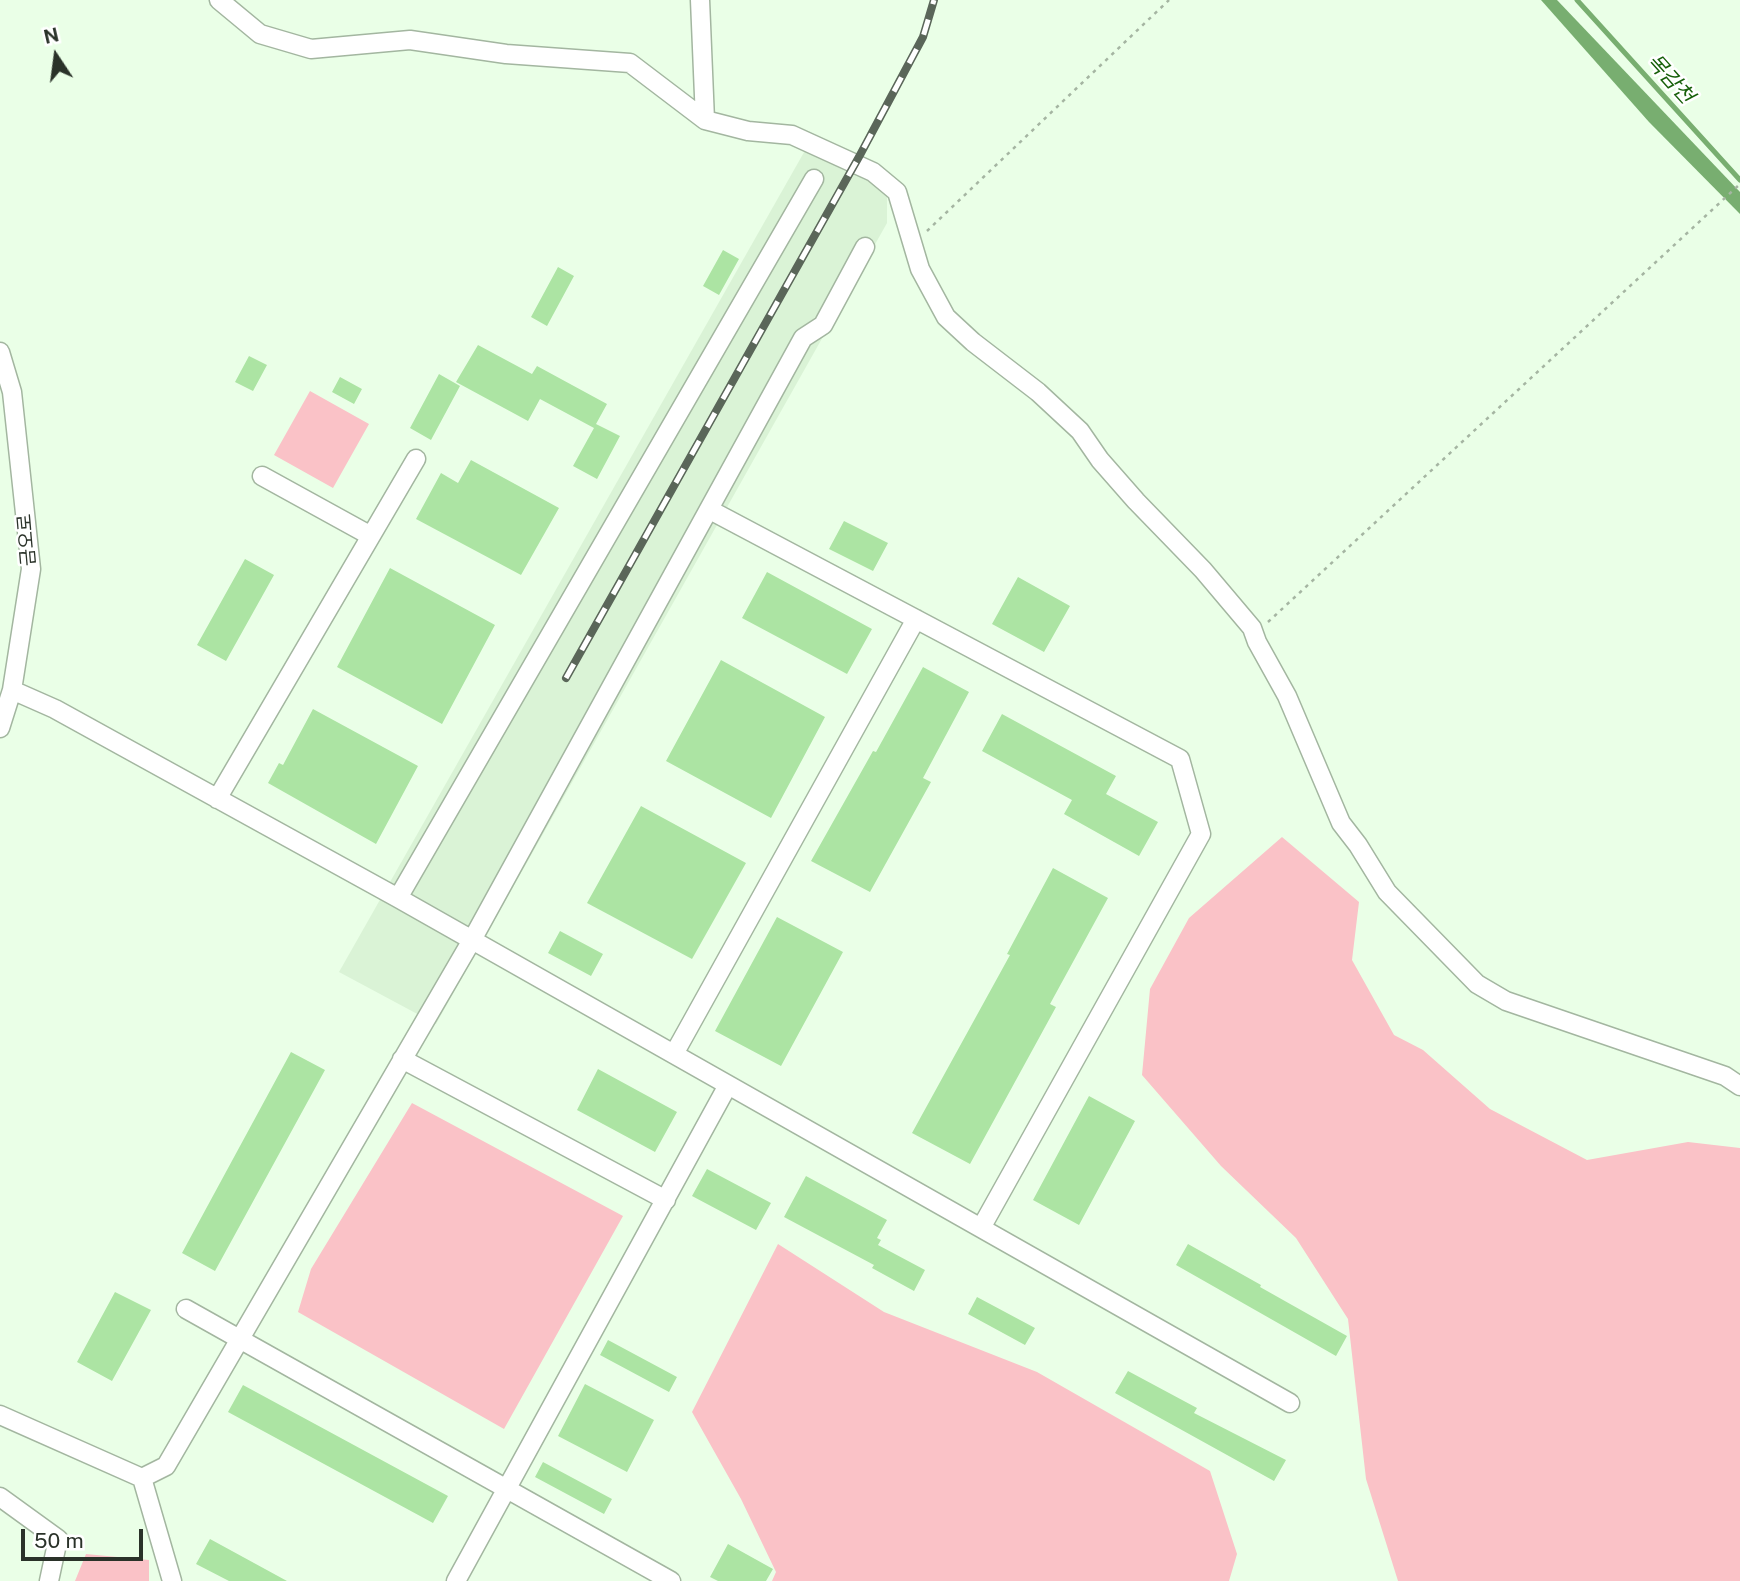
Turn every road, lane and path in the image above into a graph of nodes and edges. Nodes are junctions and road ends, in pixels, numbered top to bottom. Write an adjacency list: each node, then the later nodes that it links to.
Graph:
1 (219, 0): 4 (street)
2 (700, 0): 4 (street)
3 (1169, 0): 7 (path)
4 (705, 120): 7 (street)
5 (814, 179): 19 (street)
6 (1740, 184): 15 (path)
7 (912, 245): 15 (street)
8 (866, 247): 12 (street)
9 (0, 352): 16 (street, 금오로)
10 (416, 459): 13 (street)
11 (262, 475): 13 (street)
12 (710, 510): 14 (street); 20 (street)
13 (371, 536): 18 (street)
14 (916, 620): 21 (street); 26 (street)
15 (1252, 628): 24 (street)
16 (12, 690): 17 (street, 금오로); 18 (street)
17 (0, 727)
18 (217, 799): 19 (street)
19 (397, 898): 20 (street)
20 (472, 940): 21 (street); 22 (street)
21 (674, 1054): 23 (street)
22 (402, 1059): 25 (street); 28 (street)
23 (728, 1084): 25 (street); 26 (street)
24 (1740, 1086)
25 (666, 1200): 32 (street)
26 (981, 1228): 29 (street)
27 (186, 1309): 28 (street)
28 (238, 1338): 31 (street); 32 (street)
29 (1290, 1402)
30 (0, 1415): 31 (street)
31 (142, 1478): 35 (street)
32 (507, 1488): 36 (street); 37 (street)
33 (0, 1497): 34 (street)
34 (48, 1581)
35 (172, 1581)
36 (456, 1581)
37 (671, 1581)

